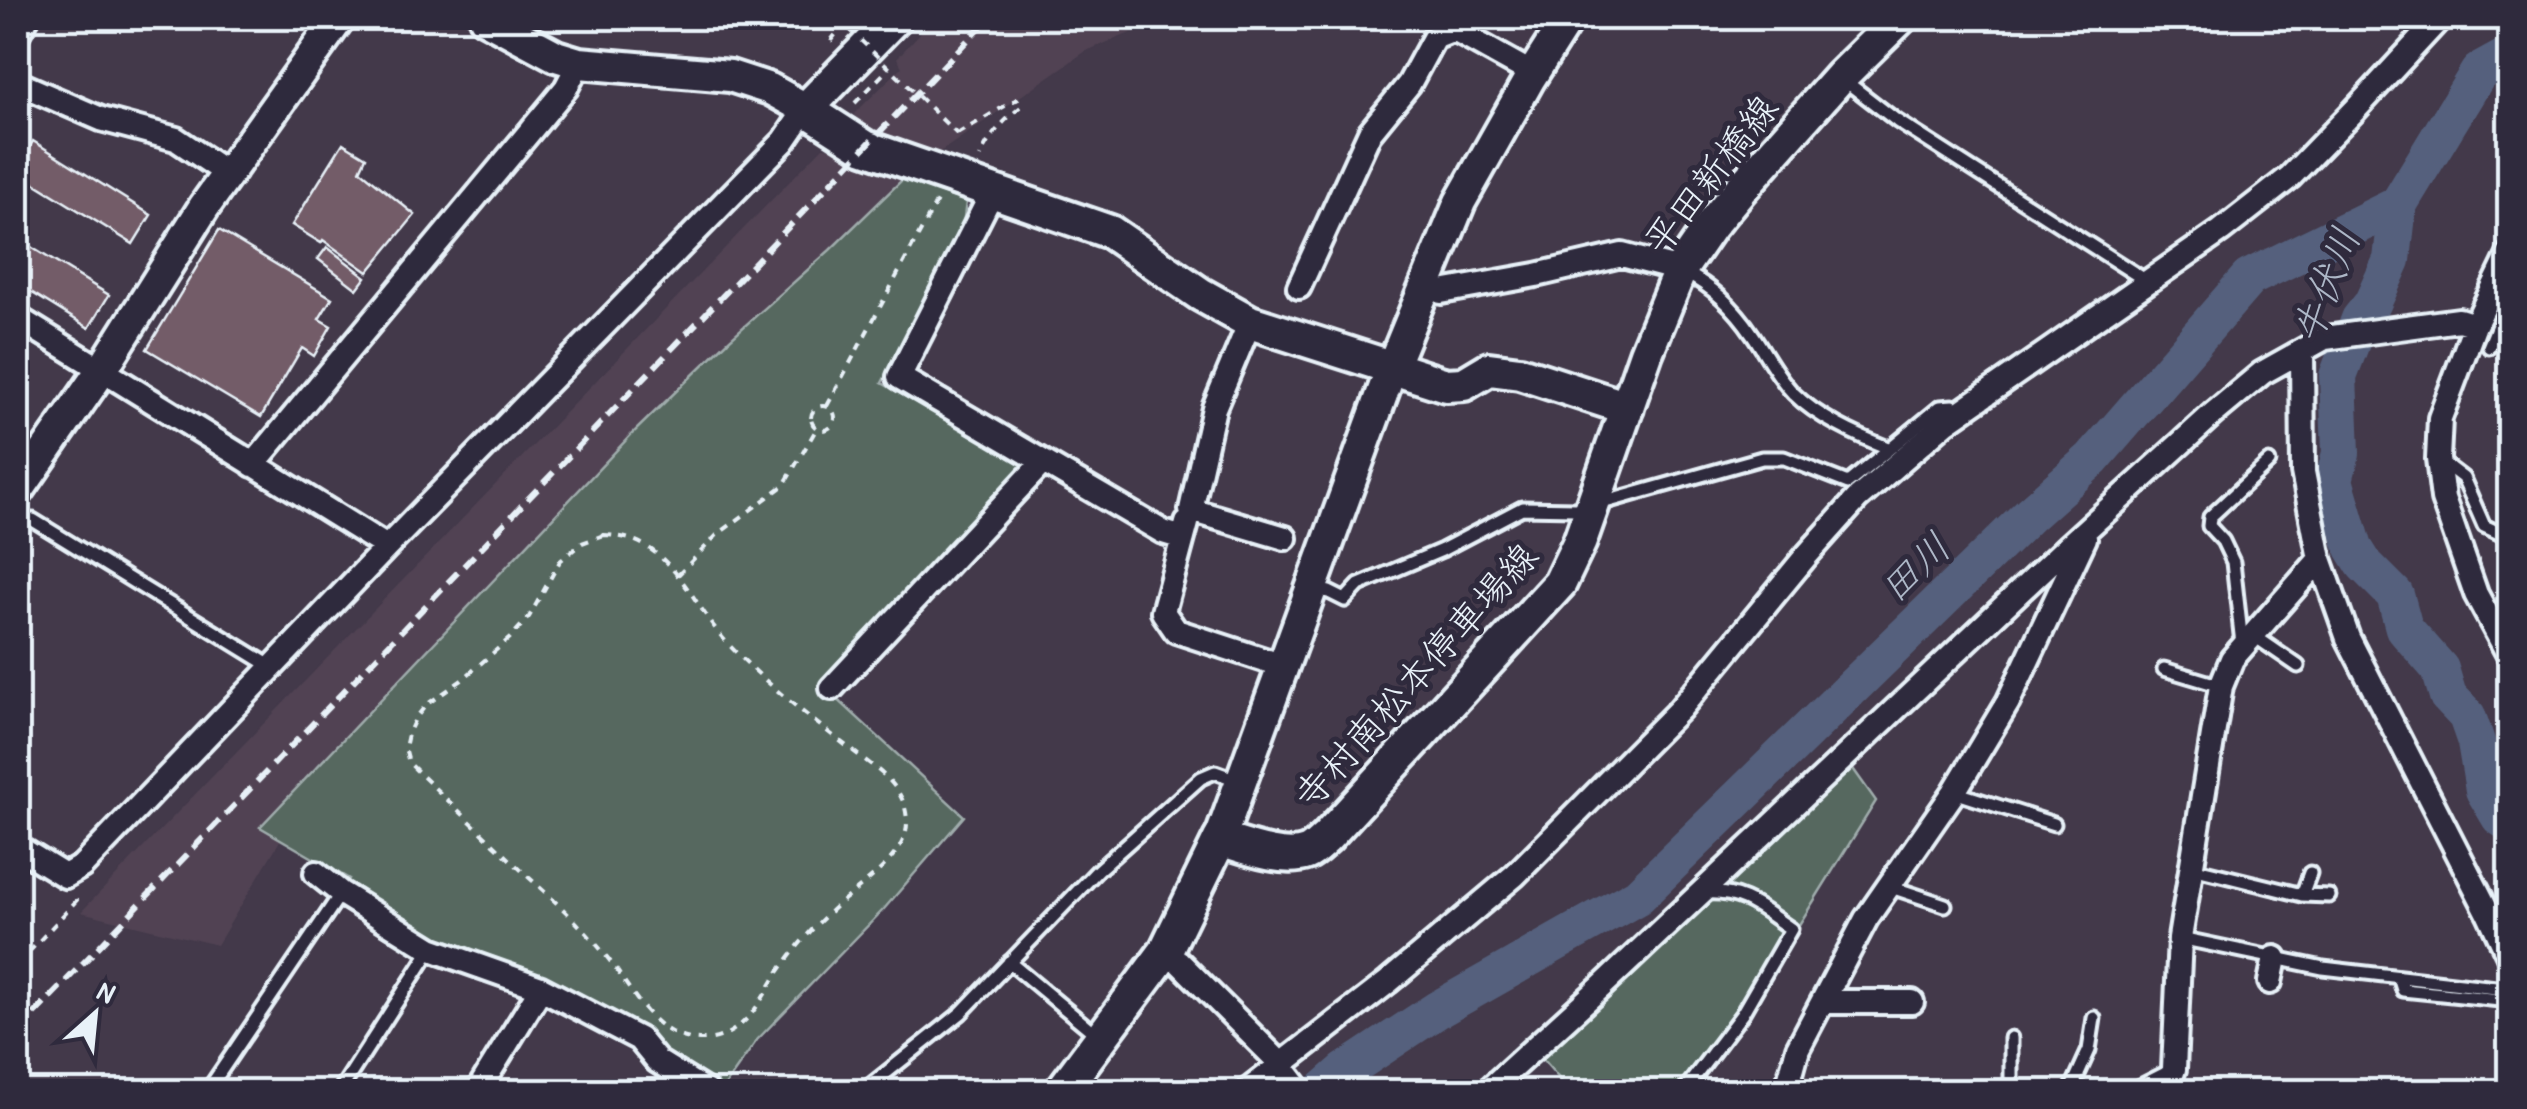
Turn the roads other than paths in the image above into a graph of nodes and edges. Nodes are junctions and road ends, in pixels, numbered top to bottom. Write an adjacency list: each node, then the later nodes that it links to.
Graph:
1 (27, 18): 8 (street)
2 (339, 18): 14 (street)
3 (484, 18): 9 (street)
4 (895, 18): 13 (main road)
5 (1568, 18): 10 (street)
6 (1900, 18): 11 (main road, 平田新橋線)
7 (2440, 18): 18 (street)
8 (18, 33)
9 (578, 63): 13 (street); 35 (street)
10 (1532, 74): 19 (street); 27 (street)
11 (1840, 77): 17 (main road, 平田新橋線); 18 (lane)
12 (18, 83): 14 (street)
13 (806, 109): 15 (main road); 44 (street)
14 (228, 174): 28 (street)
15 (990, 192): 23 (main road); 33 (street)
16 (2510, 254): 24 (street)
17 (1680, 270): 20 (street); 29 (main road, 平田新橋線); 31 (lane)
18 (2148, 282): 30 (street)
19 (1299, 287)
20 (1441, 292)
21 (2508, 305): 25 (lane)
22 (18, 318): 28 (street)
23 (1250, 322): 27 (main road); 38 (street)
24 (2472, 324): 26 (street); 32 (street)
25 (2489, 346)
26 (2302, 351): 40 (street); 45 (street)
27 (1392, 367): 29 (main road); 46 (street)
28 (101, 371): 35 (street); 36 (street)
29 (1628, 408): 37 (main road, 寺村南松本停車場線)
30 (1961, 411): 31 (lane); 83 (street)
31 (1888, 448): 37 (lane)
32 (2438, 459): 43 (lane); 48 (street)
33 (1043, 462): 41 (street); 54 (street)
34 (2269, 462): 47 (lane)
35 (253, 466): 44 (street)
36 (18, 491)
37 (1593, 505): 46 (lane); 58 (main road, 寺村南松本停車場線)
38 (1191, 510): 41 (street); 42 (street)
39 (33, 520): 51 (lane)
40 (2090, 526): 56 (street); 65 (street)
41 (1182, 538): 49 (street)
42 (1284, 538)
43 (2510, 538)
44 (387, 547): 51 (street)
45 (2320, 559): 47 (street); 72 (street)
46 (1311, 588): 49 (street)
47 (2248, 641): 50 (lane); 53 (street)
48 (2510, 657)
49 (1282, 666): 55 (street)
50 (2298, 666)
51 (273, 667): 59 (street)
52 (2164, 669): 53 (lane)
53 (2221, 686): 60 (street)
54 (832, 688)
55 (1240, 781): 58 (street); 73 (lane)
56 (1954, 792): 57 (lane); 63 (street)
57 (2054, 824)
58 (1220, 839): 71 (main road)
59 (18, 847)
60 (2192, 868): 66 (lane); 69 (street)
61 (316, 873): 64 (street)
62 (2310, 873): 66 (lane)
63 (1888, 886): 68 (lane); 78 (street)
64 (341, 893): 70 (street); 85 (lane)
65 (1700, 893): 93 (street); 94 (lane)
66 (2302, 895): 67 (lane)
67 (2328, 896)
68 (1945, 906)
69 (2180, 938): 74 (lane); 84 (street)
70 (431, 950): 76 (street); 86 (lane)
71 (1165, 952): 81 (main road); 83 (street)
72 (2510, 960)
73 (1009, 962): 81 (lane); 89 (lane)
74 (2399, 977): 75 (lane); 77 (lane)
75 (2510, 987)
76 (541, 988): 87 (street); 88 (street)
77 (2510, 1001)
78 (1824, 1002): 79 (street); 95 (street)
79 (1912, 1002)
80 (2094, 1018): 97 (lane)
81 (1102, 1038): 90 (main road)
82 (2011, 1038): 96 (lane)
83 (1282, 1069): 91 (street); 92 (street)
84 (2170, 1080): 98 (lane)
85 (211, 1092)
86 (339, 1092)
87 (477, 1092)
88 (707, 1092)
89 (862, 1092)
90 (1061, 1092)
91 (1246, 1092)
92 (1301, 1092)
93 (1486, 1092)
94 (1683, 1092)
95 (1786, 1092)
96 (2011, 1092)
97 (2070, 1092)
98 (2129, 1092)

